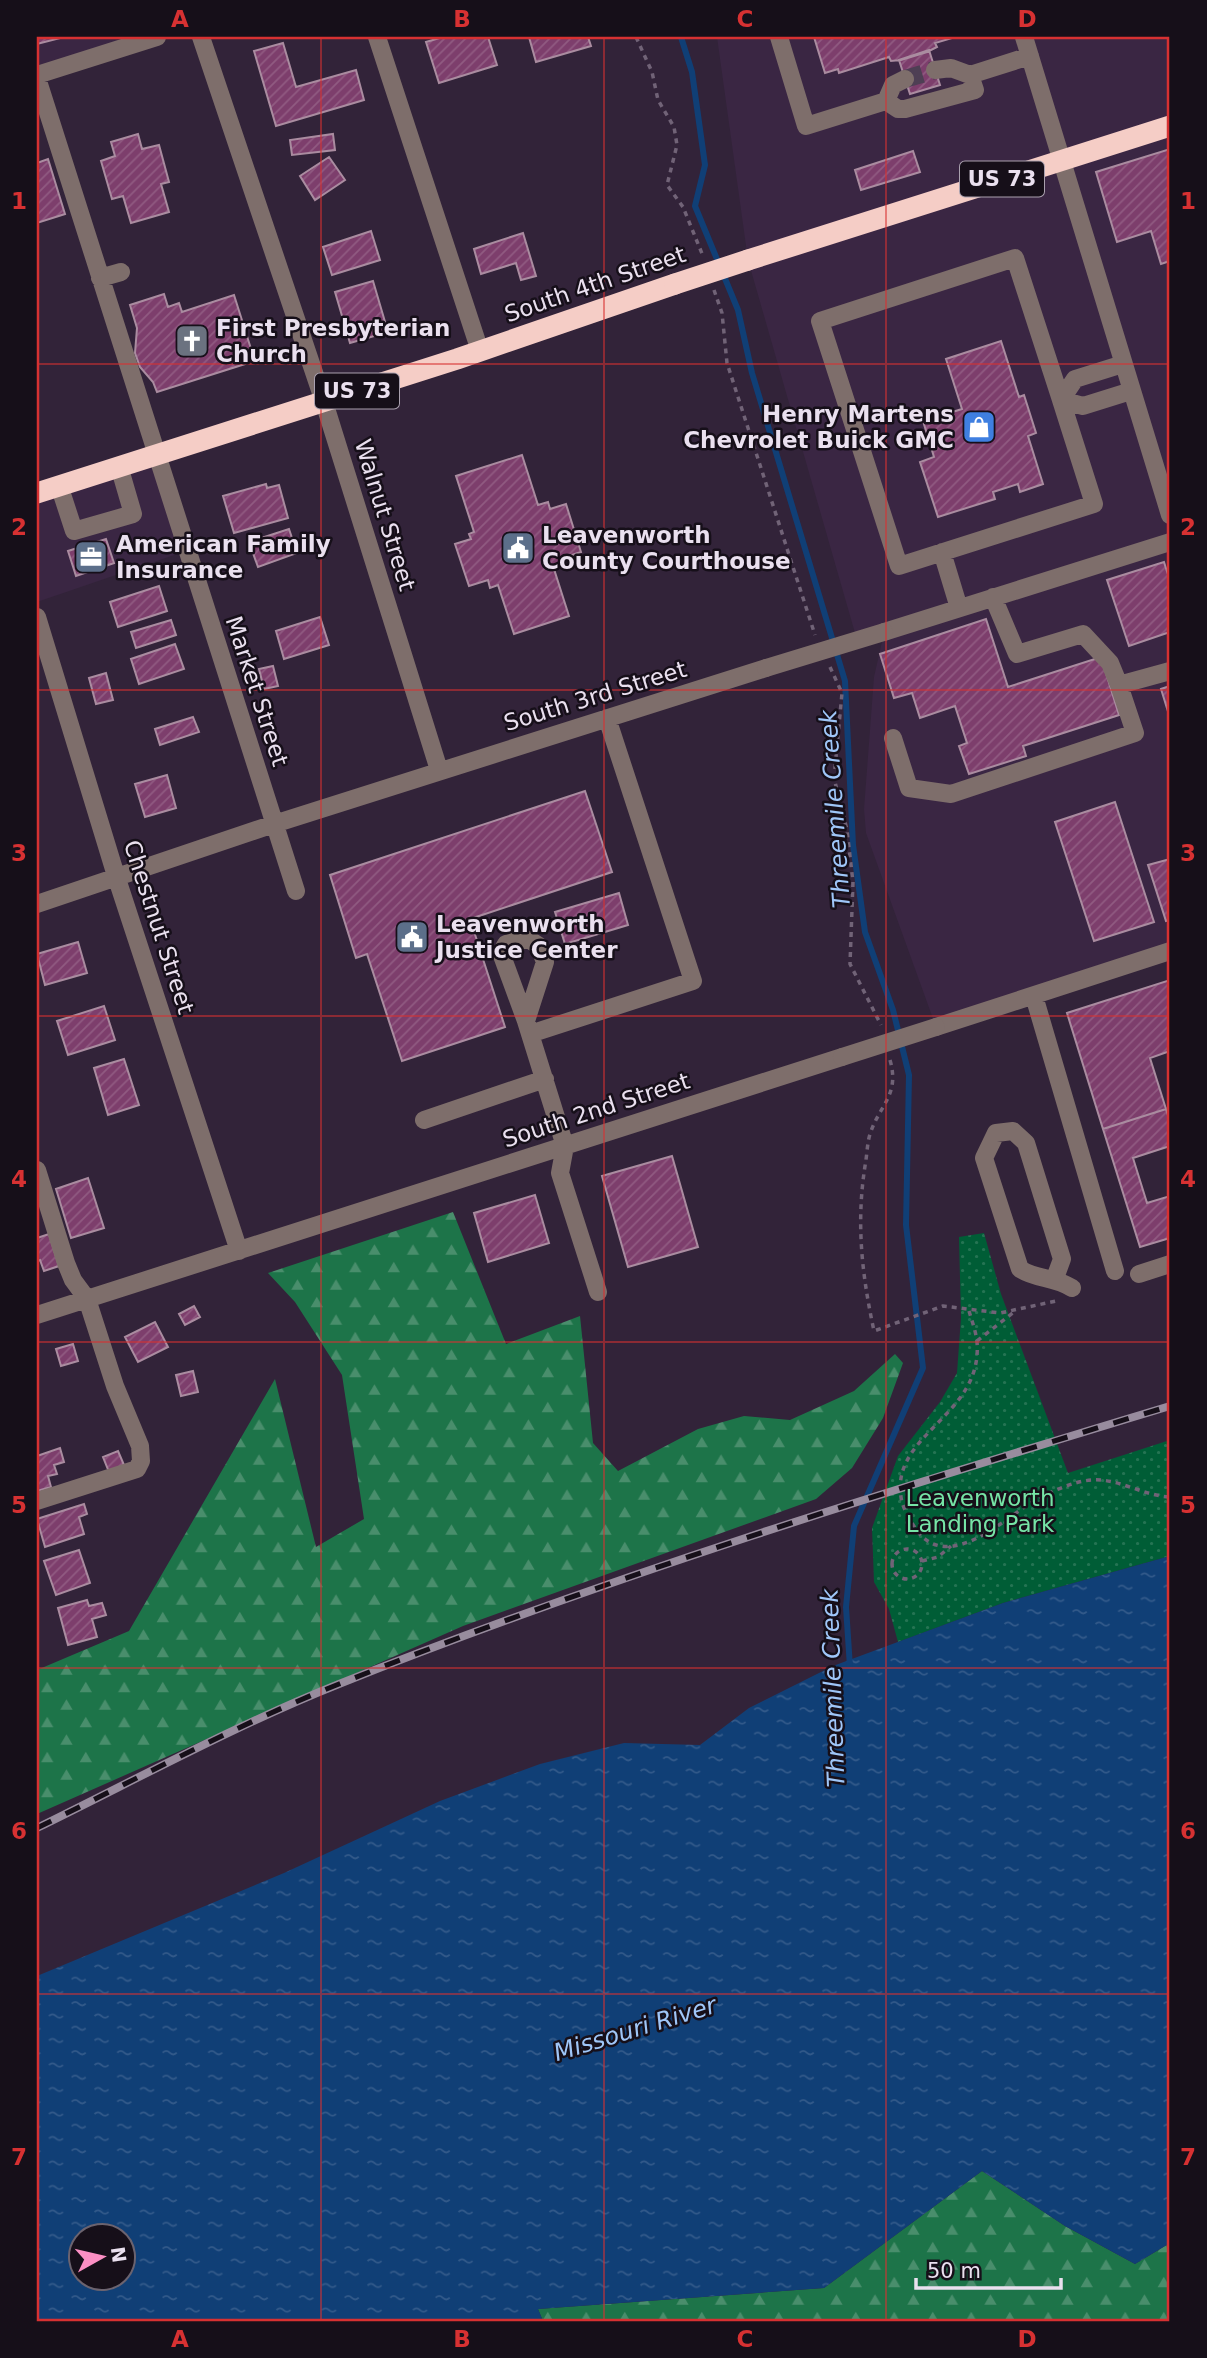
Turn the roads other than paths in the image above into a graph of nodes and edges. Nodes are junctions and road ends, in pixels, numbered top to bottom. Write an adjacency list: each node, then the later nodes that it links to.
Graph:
1 (156, 37): 6 (street)
2 (201, 37): 21 (street, Walnut Street)
3 (377, 37): 17 (street)
4 (779, 37): 12 (street)
5 (1024, 37): 7 (street)
6 (111, 44): 10 (street)
7 (1030, 56): 9 (street); 14 (street)
8 (935, 70): 9 (street)
9 (970, 75): 12 (street)
10 (37, 76): 16 (street, Market Street)
11 (905, 79): 12 (street)
12 (886, 101)
13 (1170, 126): 14 (highway, South 4th Street / US 73)
14 (1061, 160): 17 (highway, South 4th Street / US 73, bridge); 18 (street)
15 (121, 271): 16 (street)
16 (100, 278): 22 (street, Market Street)
17 (480, 351): 21 (highway, South 4th Street / US 73)
18 (1123, 364): 19 (street); 20 (street)
19 (1131, 391): 20 (street); 26 (street)
20 (1061, 400): 28 (street); 28 (street)
21 (324, 402): 22 (highway, South 4th Street / US 73); 36 (street, Walnut Street)
22 (155, 454): 23 (highway, South 4th Street / US 73); 37 (street, Market Street)
23 (118, 466): 24 (highway, South 4th Street / US 73); 24 (street)
24 (59, 485): 25 (highway, South 4th Street / US 73)
25 (37, 493)
26 (1170, 515)
27 (1170, 542): 29 (street, South 3rd Street)
28 (943, 552): 30 (street)
29 (993, 597): 30 (street, South 3rd Street); 33 (street)
30 (959, 608): 34 (street, South 3rd Street, bridge)
31 (37, 617): 38 (street, Chestnut Street)
32 (1170, 671): 33 (street)
33 (1119, 685): 35 (street)
34 (607, 718): 36 (street, South 3rd Street); 43 (street)
35 (893, 738)
36 (439, 771): 37 (street, South 3rd Street)
37 (274, 824): 38 (street, South 3rd Street); 39 (street, Market Street)
38 (117, 879): 40 (street, South 3rd Street); 47 (street, Chestnut Street)
39 (296, 891)
40 (37, 904)
41 (1170, 951): 42 (street, South 2nd Street)
42 (1034, 996): 45 (street, South 2nd Street, bridge); 49 (street)
43 (545, 1079): 44 (street); 45 (street)
44 (424, 1120)
45 (565, 1146): 47 (street, South 2nd Street); 52 (street)
46 (37, 1170): 54 (street)
47 (239, 1251): 54 (street, South 2nd Street)
48 (1170, 1264): 50 (street)
49 (1115, 1271)
50 (1139, 1274)
51 (1055, 1278): 51 (street); 53 (street)
52 (598, 1292)
53 (1068, 1294)
54 (87, 1299): 55 (street, South 2nd Street); 56 (street)
55 (37, 1315)
56 (37, 1501)

